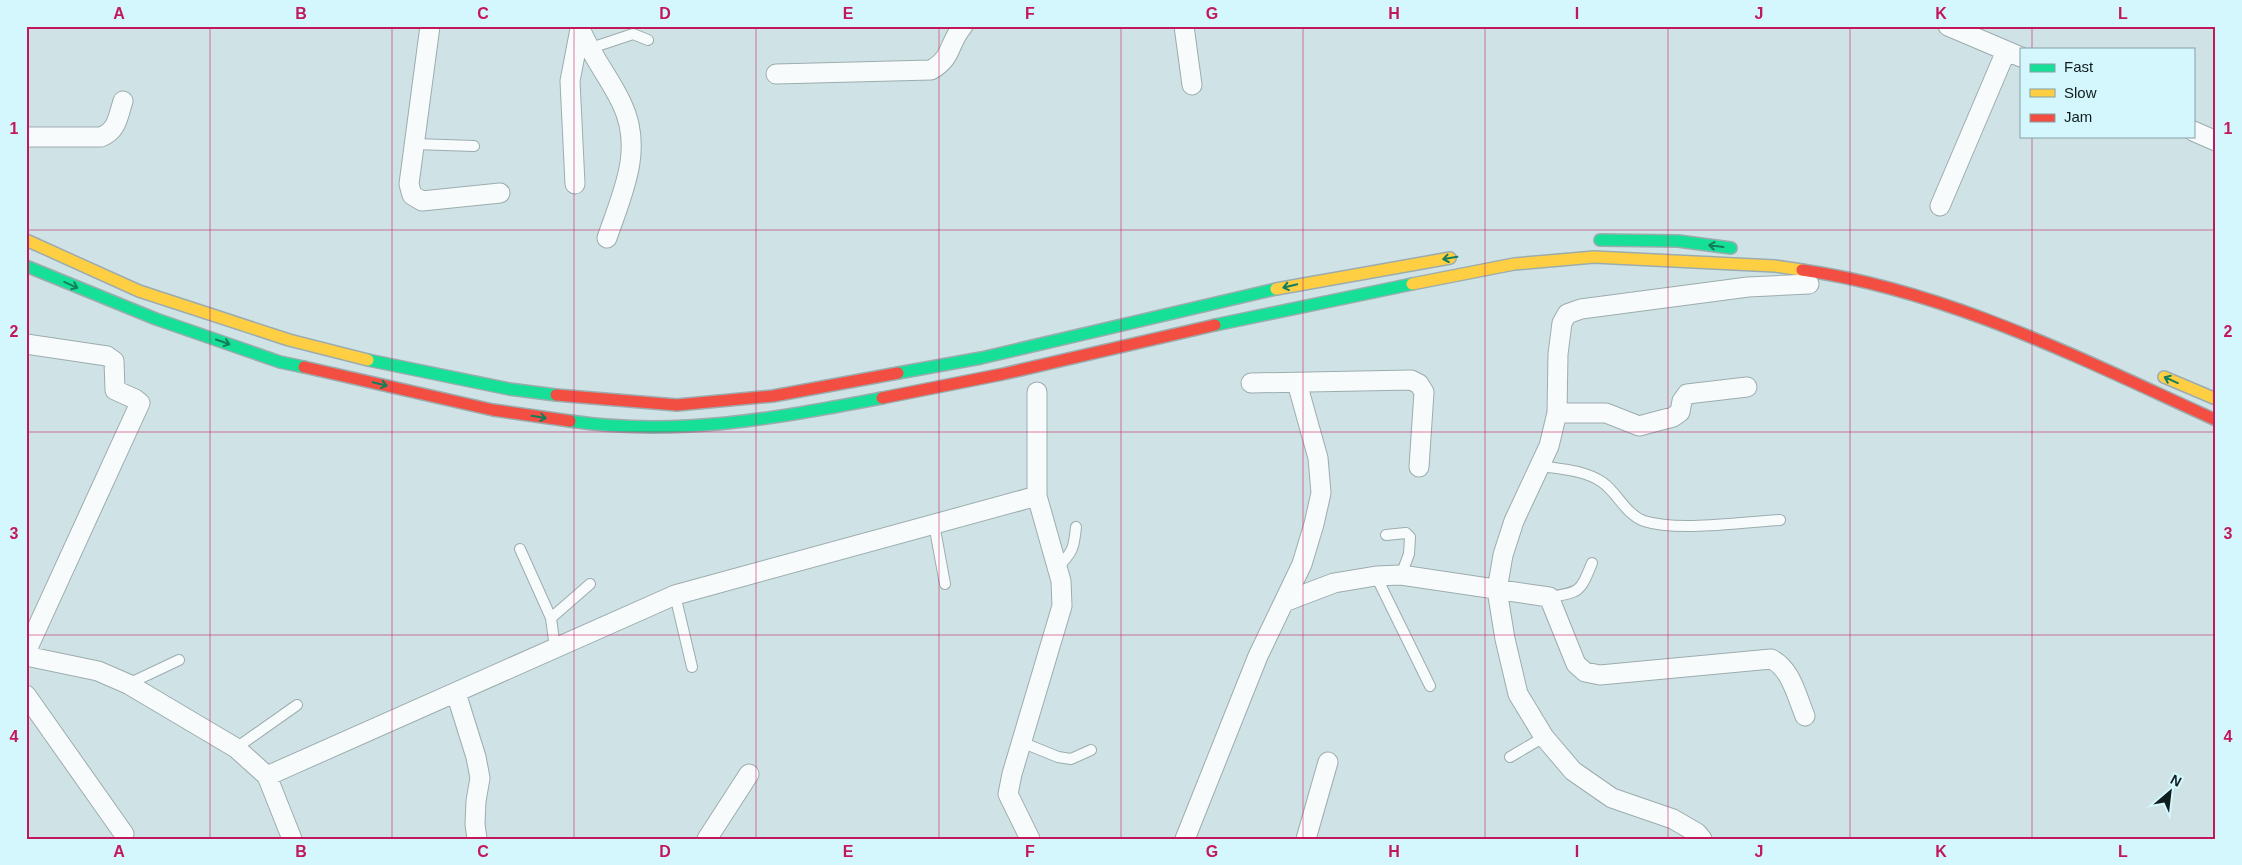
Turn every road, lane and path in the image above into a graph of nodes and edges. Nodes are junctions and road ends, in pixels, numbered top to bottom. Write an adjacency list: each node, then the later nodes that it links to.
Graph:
1 (430, 26): 15 (street)
2 (963, 26): 9 (street)
3 (1184, 26): 10 (street)
4 (1948, 26): 8 (street)
5 (580, 28): 7 (street); 17 (street)
6 (648, 40): 7 (lane)
7 (591, 48): 20 (street)
8 (2013, 54): 19 (street)
9 (776, 74)
10 (1192, 85)
11 (123, 101): 13 (street)
12 (2194, 131): 14 (street)
13 (26, 137)
14 (2216, 141)
15 (415, 144): 16 (lane); 18 (street)
16 (474, 146)
17 (575, 184)
18 (500, 193)
19 (1940, 206)
20 (608, 238)
21 (26, 240): 24 (highway, one-way to 21)
22 (1588, 241): 23 (highway, one-way to 22)
23 (1739, 249)
24 (1462, 256)
25 (26, 266): 35 (highway, one-way to 35)
26 (1809, 284): 34 (street)
27 (26, 344): 56 (street)
28 (2151, 371): 33 (highway, one-way to 28)
29 (1251, 383): 30 (street)
30 (1297, 383): 37 (street); 53 (street)
31 (1747, 387): 34 (street)
32 (1037, 392): 38 (street)
33 (2216, 399)
34 (1557, 413): 36 (street)
35 (2216, 420)
36 (1540, 466): 39 (lane); 50 (street)
37 (1419, 467)
38 (1037, 496): 40 (street); 45 (street)
39 (1780, 520)
40 (934, 524): 49 (lane); 51 (street)
41 (1076, 527): 45 (lane)
42 (1386, 535): 46 (lane)
43 (520, 549): 54 (lane)
44 (1592, 562): 52 (lane)
45 (1057, 568): 67 (street)
46 (1401, 575): 47 (street); 50 (street)
47 (1376, 576): 53 (street); 61 (lane)
48 (590, 584): 54 (lane)
49 (946, 584)
50 (1497, 590): 52 (street); 66 (street)
51 (675, 595): 55 (street); 59 (lane)
52 (1549, 597): 65 (street)
53 (1284, 602): 79 (street)
54 (551, 618): 55 (lane)
55 (556, 648): 62 (street)
56 (26, 652)
57 (26, 656): 60 (street)
58 (179, 660): 60 (lane)
59 (692, 667)
60 (128, 684): 68 (street)
61 (1430, 686)
62 (456, 693): 73 (street); 76 (street)
63 (26, 696): 74 (street)
64 (297, 705): 68 (lane)
65 (1805, 716)
66 (1544, 737): 70 (lane); 81 (street)
67 (1021, 742): 69 (lane); 78 (street)
68 (236, 748): 73 (street)
69 (1091, 750)
70 (1510, 757)
71 (1328, 762): 80 (street)
72 (749, 774): 77 (street)
73 (267, 776): 75 (street)
74 (124, 834)
75 (292, 839)
76 (478, 839)
77 (707, 839)
78 (1030, 839)
79 (1185, 839)
80 (1306, 839)
81 (1702, 839)

